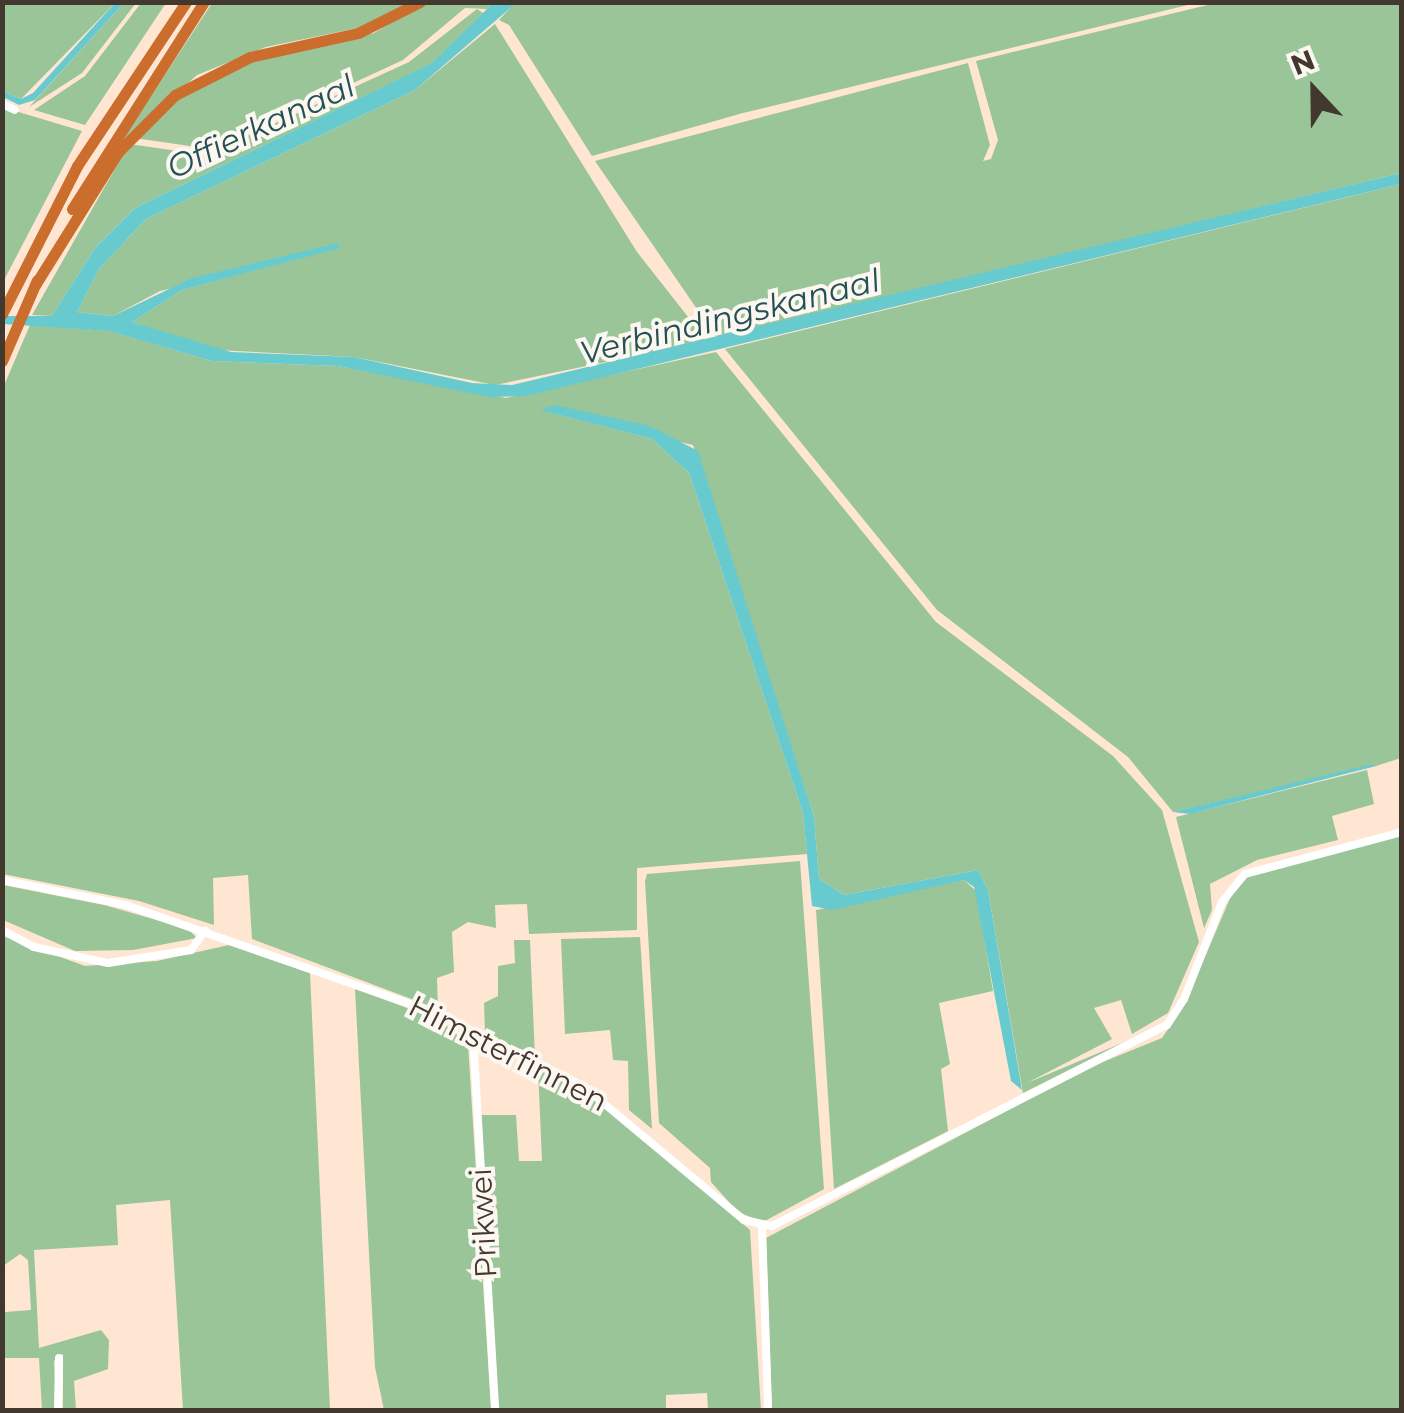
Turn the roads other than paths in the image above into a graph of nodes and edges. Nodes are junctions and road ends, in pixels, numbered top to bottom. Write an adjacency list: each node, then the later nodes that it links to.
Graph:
1 (184, 2): 7 (highway)
2 (204, 2): 6 (highway)
3 (420, 2): 6 (highway)
4 (2, 104): 5 (street)
5 (15, 110)
6 (34, 285): 8 (highway)
7 (2, 314)
8 (5, 356)
9 (1402, 832): 14 (street)
10 (2, 880): 12 (street, Himsterfinnen)
11 (2, 930): 12 (street)
12 (204, 931): 13 (street, Himsterfinnen)
13 (473, 1036): 14 (street, Himsterfinnen); 17 (street, Prikwei)
14 (762, 1226): 18 (street)
15 (60, 1358): 16 (street)
16 (58, 1410)
17 (495, 1410)
18 (768, 1410)

